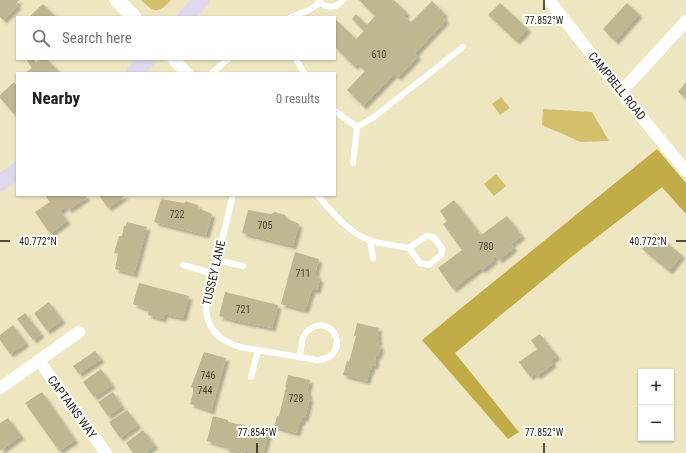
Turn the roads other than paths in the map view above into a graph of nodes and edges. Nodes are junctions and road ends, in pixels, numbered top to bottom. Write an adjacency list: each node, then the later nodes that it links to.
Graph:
1 (117, 0): 6 (street)
2 (201, 0): 7 (main road)
3 (343, 0): 5 (lane)
4 (549, 0): 19 (street, CAMPBELL ROAD)
5 (319, 2): 8 (lane)
6 (133, 16)
7 (187, 16)
8 (294, 16)
9 (686, 21): 19 (street)
10 (463, 47): 21 (lane)
11 (147, 60): 15 (main road)
12 (174, 60): 16 (street)
13 (227, 60): 17 (lane)
14 (297, 60): 18 (lane)
15 (135, 72)
16 (186, 72)
17 (213, 72)
18 (303, 72)
19 (621, 92): 24 (street, CAMPBELL ROAD)
20 (336, 111): 21 (lane)
21 (357, 127): 22 (lane)
22 (353, 163)
23 (16, 171): 25 (main road)
24 (686, 171)
25 (0, 183)
26 (233, 196): 31 (lane, TUSSEY LANE)
27 (318, 196): 28 (lane)
28 (370, 240): 29 (lane); 30 (lane)
29 (410, 248): 29 (lane)
30 (373, 258)
31 (217, 260): 33 (lane); 34 (lane, TUSSEY LANE)
32 (183, 265): 34 (lane)
33 (243, 266)
34 (214, 274): 36 (lane, TUSSEY LANE)
35 (79, 332): 38 (street)
36 (258, 351): 37 (lane, TUSSEY LANE); 39 (lane)
37 (300, 357): 37 (lane, TUSSEY LANE)
38 (39, 361): 40 (street); 41 (street, CAPTAINS WAY)
39 (252, 377)
40 (0, 388)
41 (106, 453)

